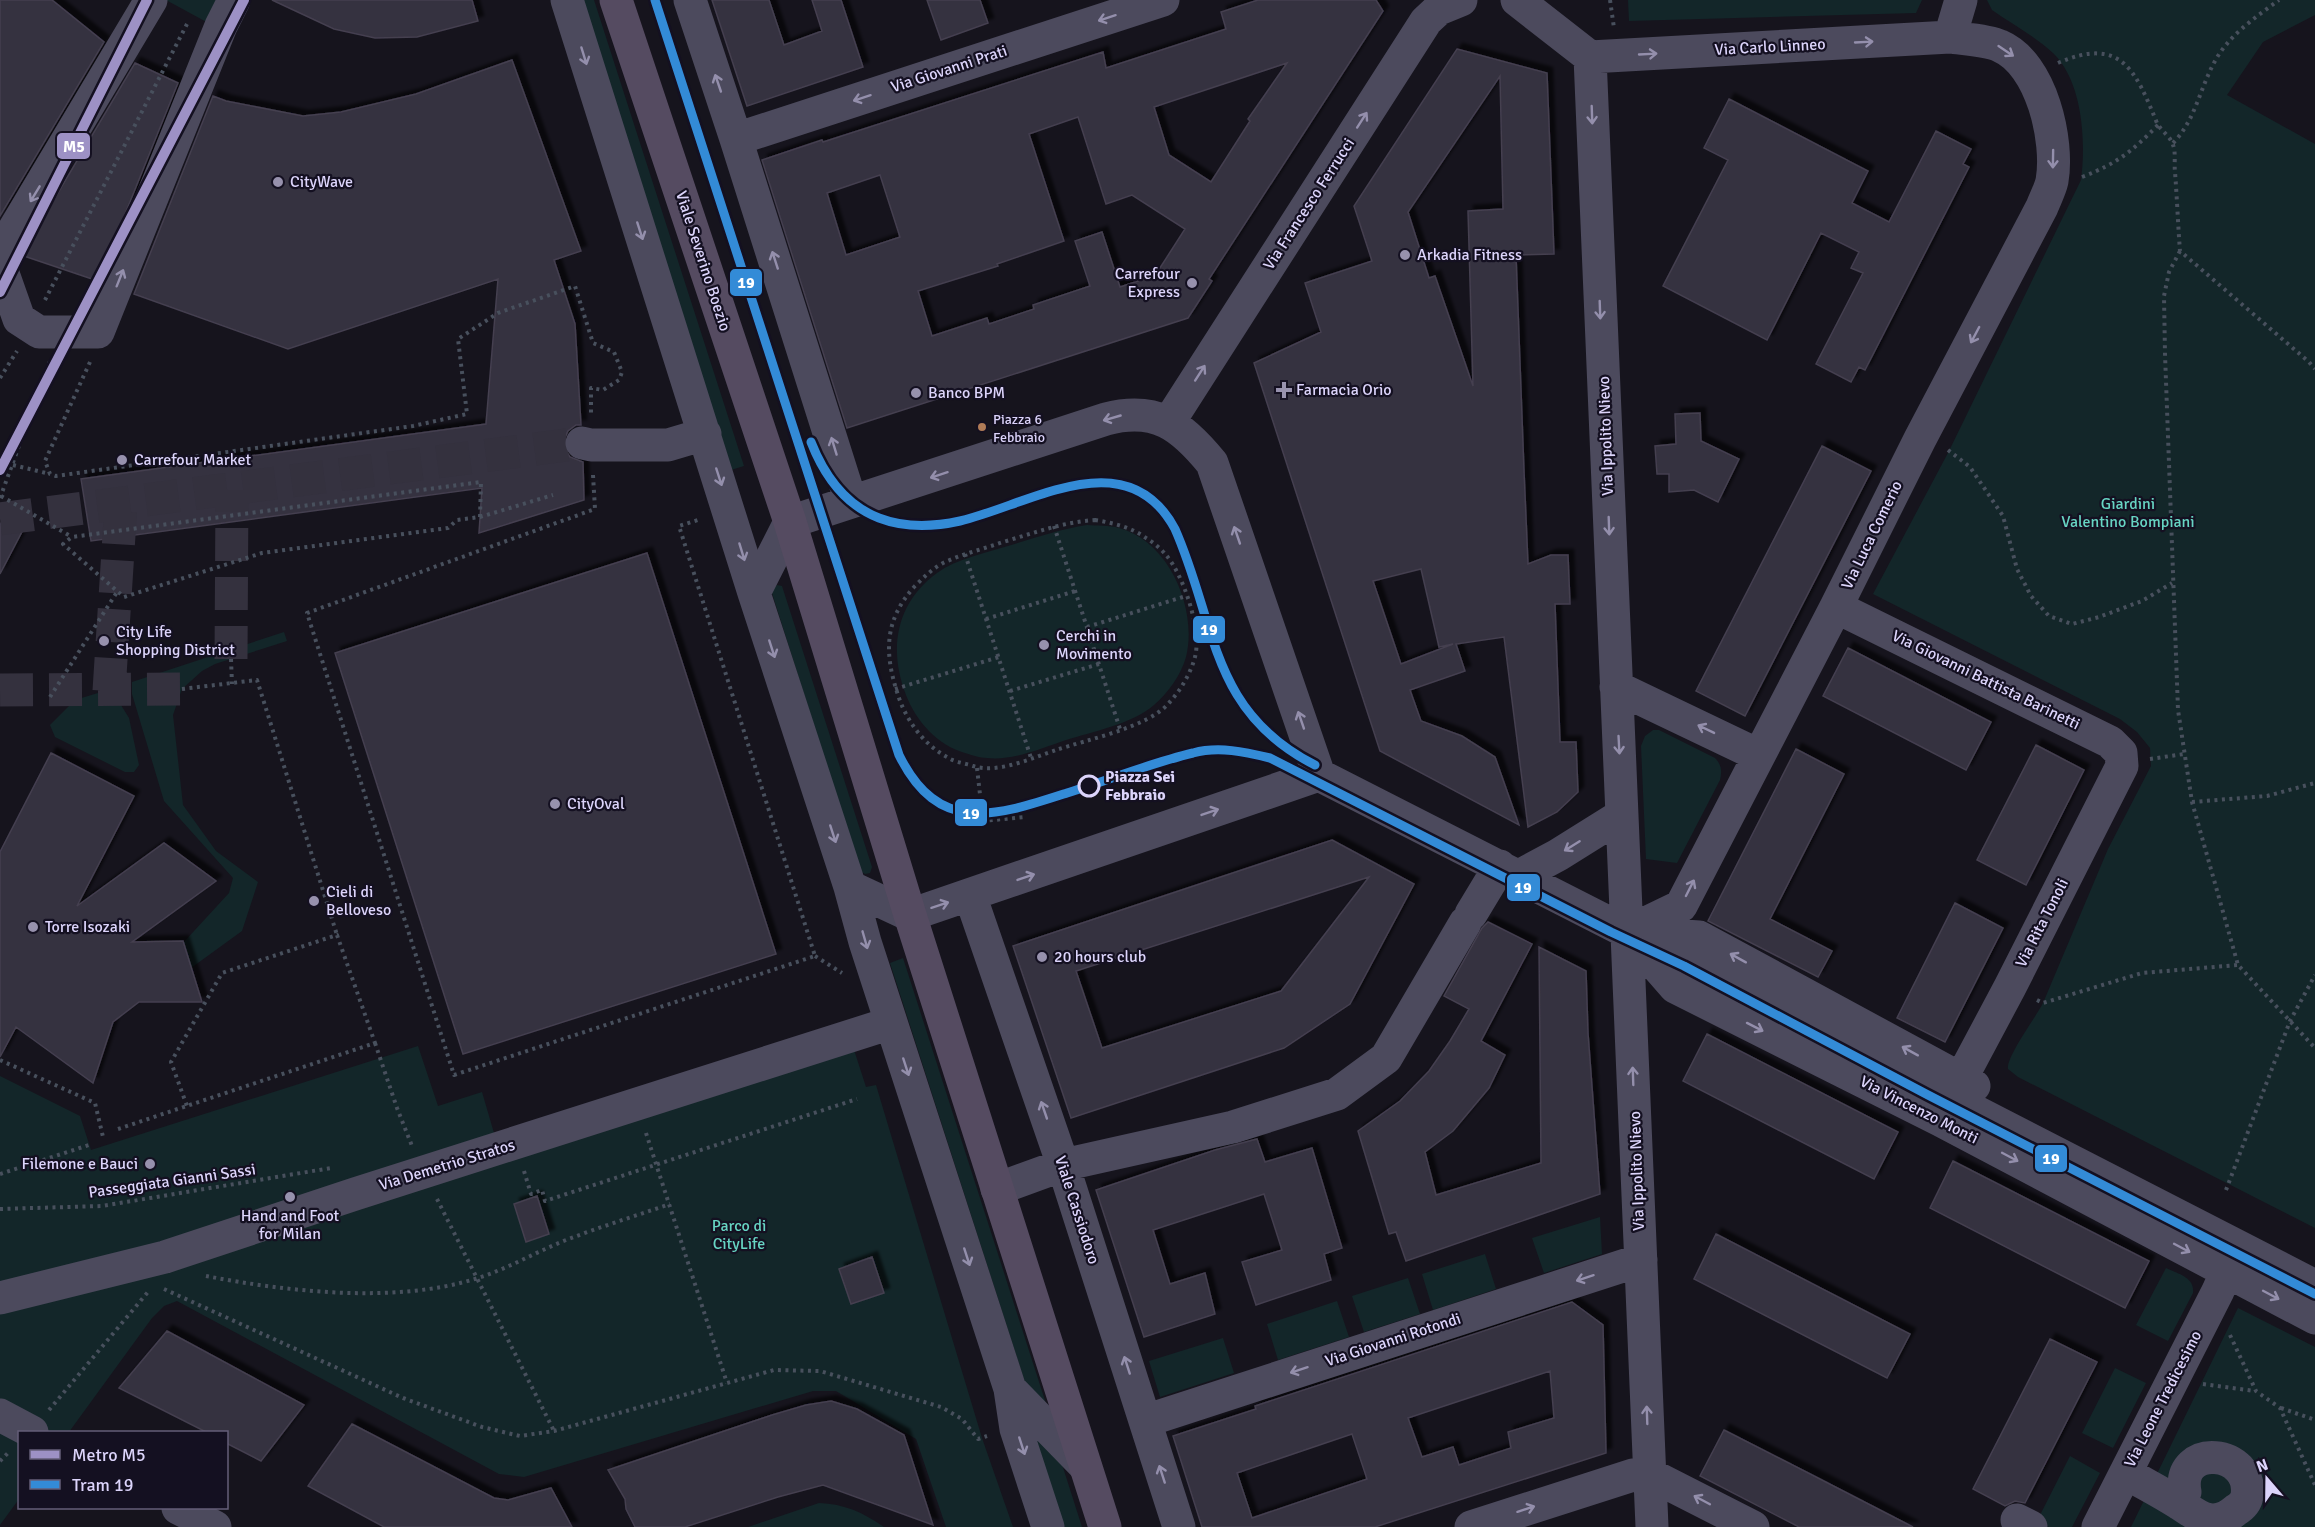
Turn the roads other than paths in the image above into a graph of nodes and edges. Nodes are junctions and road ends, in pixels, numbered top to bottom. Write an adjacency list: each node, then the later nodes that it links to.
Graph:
1 (151, 0): 14 (street, one-way to 14)
2 (234, 0): 15 (street, one-way to 2)
3 (567, 0): 17 (street, one-way to 17)
4 (616, 0): 20 (main road, Viale Severino Boezio)
5 (690, 0): 13 (street, one-way to 5)
6 (1163, 0): 13 (street, Via Giovanni Prati, one-way to 13)
7 (1461, 0): 16 (street, Via Francesco Ferrucci, one-way to 7)
8 (1517, 0): 11 (street)
9 (1961, 0): 10 (street)
10 (1950, 37): 11 (street, Via Carlo Linneo, one-way to 10); 12 (street, Via Carlo Linneo, one-way to 12)
11 (1590, 57): 23 (street, Via Ippolito Nievo, one-way to 23)
12 (2044, 101): 22 (street, Via Luca Comerio, one-way to 22)
13 (736, 139): 19 (street, one-way to 13)
14 (0, 253)
15 (0, 265)
16 (1169, 422): 19 (street, one-way to 19); 26 (street, one-way to 16)
17 (705, 434): 18 (street); 21 (street, one-way to 21)
18 (586, 444)
19 (851, 502): 20 (street)
20 (790, 522): 21 (street); 31 (main road)
21 (754, 593): 29 (street, one-way to 29)
22 (1836, 607): 24 (street, Via Luca Comerio); 25 (street, Via Giovanni Battista Barinetti)
23 (1616, 687): 24 (street, one-way to 23); 27 (street, Via Ippolito Nievo, one-way to 27)
24 (1758, 755): 32 (street, Via Luca Comerio, one-way to 24)
25 (2133, 763): 34 (street, Via Rita Tonoli)
26 (1319, 775): 28 (street, Via Vincenzo Monti); 30 (street, one-way to 26)
27 (1622, 815): 28 (street, one-way to 28); 32 (street, Via Ippolito Nievo)
28 (1510, 871): 32 (street, Via Vincenzo Monti); 35 (street)
29 (850, 887): 31 (street); 33 (street, one-way to 33)
30 (970, 895): 31 (street, one-way to 30); 35 (street, Viale Cassiodoro, one-way to 30)
31 (910, 915): 36 (main road)
32 (1627, 932): 34 (street, Via Vincenzo Monti, one-way to 32); 37 (street, Via Vincenzo Monti); 38 (street, Via Ippolito Nievo, one-way to 32)
33 (891, 1023): 41 (street, Via Demetrio Stratos); 43 (street, one-way to 43)
34 (1961, 1079): 37 (street, Via Vincenzo Monti)
35 (1063, 1165): 36 (street); 45 (street, Viale Cassiodoro, one-way to 35)
36 (997, 1189): 47 (main road)
37 (2237, 1248): 39 (street, Via Vincenzo Monti); 40 (street); 42 (street, Via Vincenzo Monti, one-way to 42); 48 (street, Via Leone Tredicesimo)
38 (1641, 1260): 45 (street, Via Giovanni Rotondi, one-way to 45); 49 (street, Via Ippolito Nievo, one-way to 38)
39 (2315, 1262)
40 (2315, 1286)
41 (0, 1298)
42 (2315, 1318)
43 (1010, 1389): 47 (street); 53 (street, one-way to 53)
44 (0, 1415): 46 (street)
45 (1145, 1420): 55 (street, Viale Cassiodoro, one-way to 45)
46 (29, 1431)
47 (1085, 1466): 54 (main road)
48 (2126, 1473): 50 (street); 59 (street, Via Leone Tredicesimo)
49 (1649, 1474): 56 (street, one-way to 49); 57 (street, Via Ippolito Nievo); 58 (street, one-way to 49)
50 (2185, 1492)
51 (180, 1509): 52 (street)
52 (215, 1527)
53 (1048, 1527)
54 (1105, 1527)
55 (1179, 1527)
56 (1471, 1527)
57 (1652, 1527)
58 (1753, 1527)
59 (2098, 1527)

